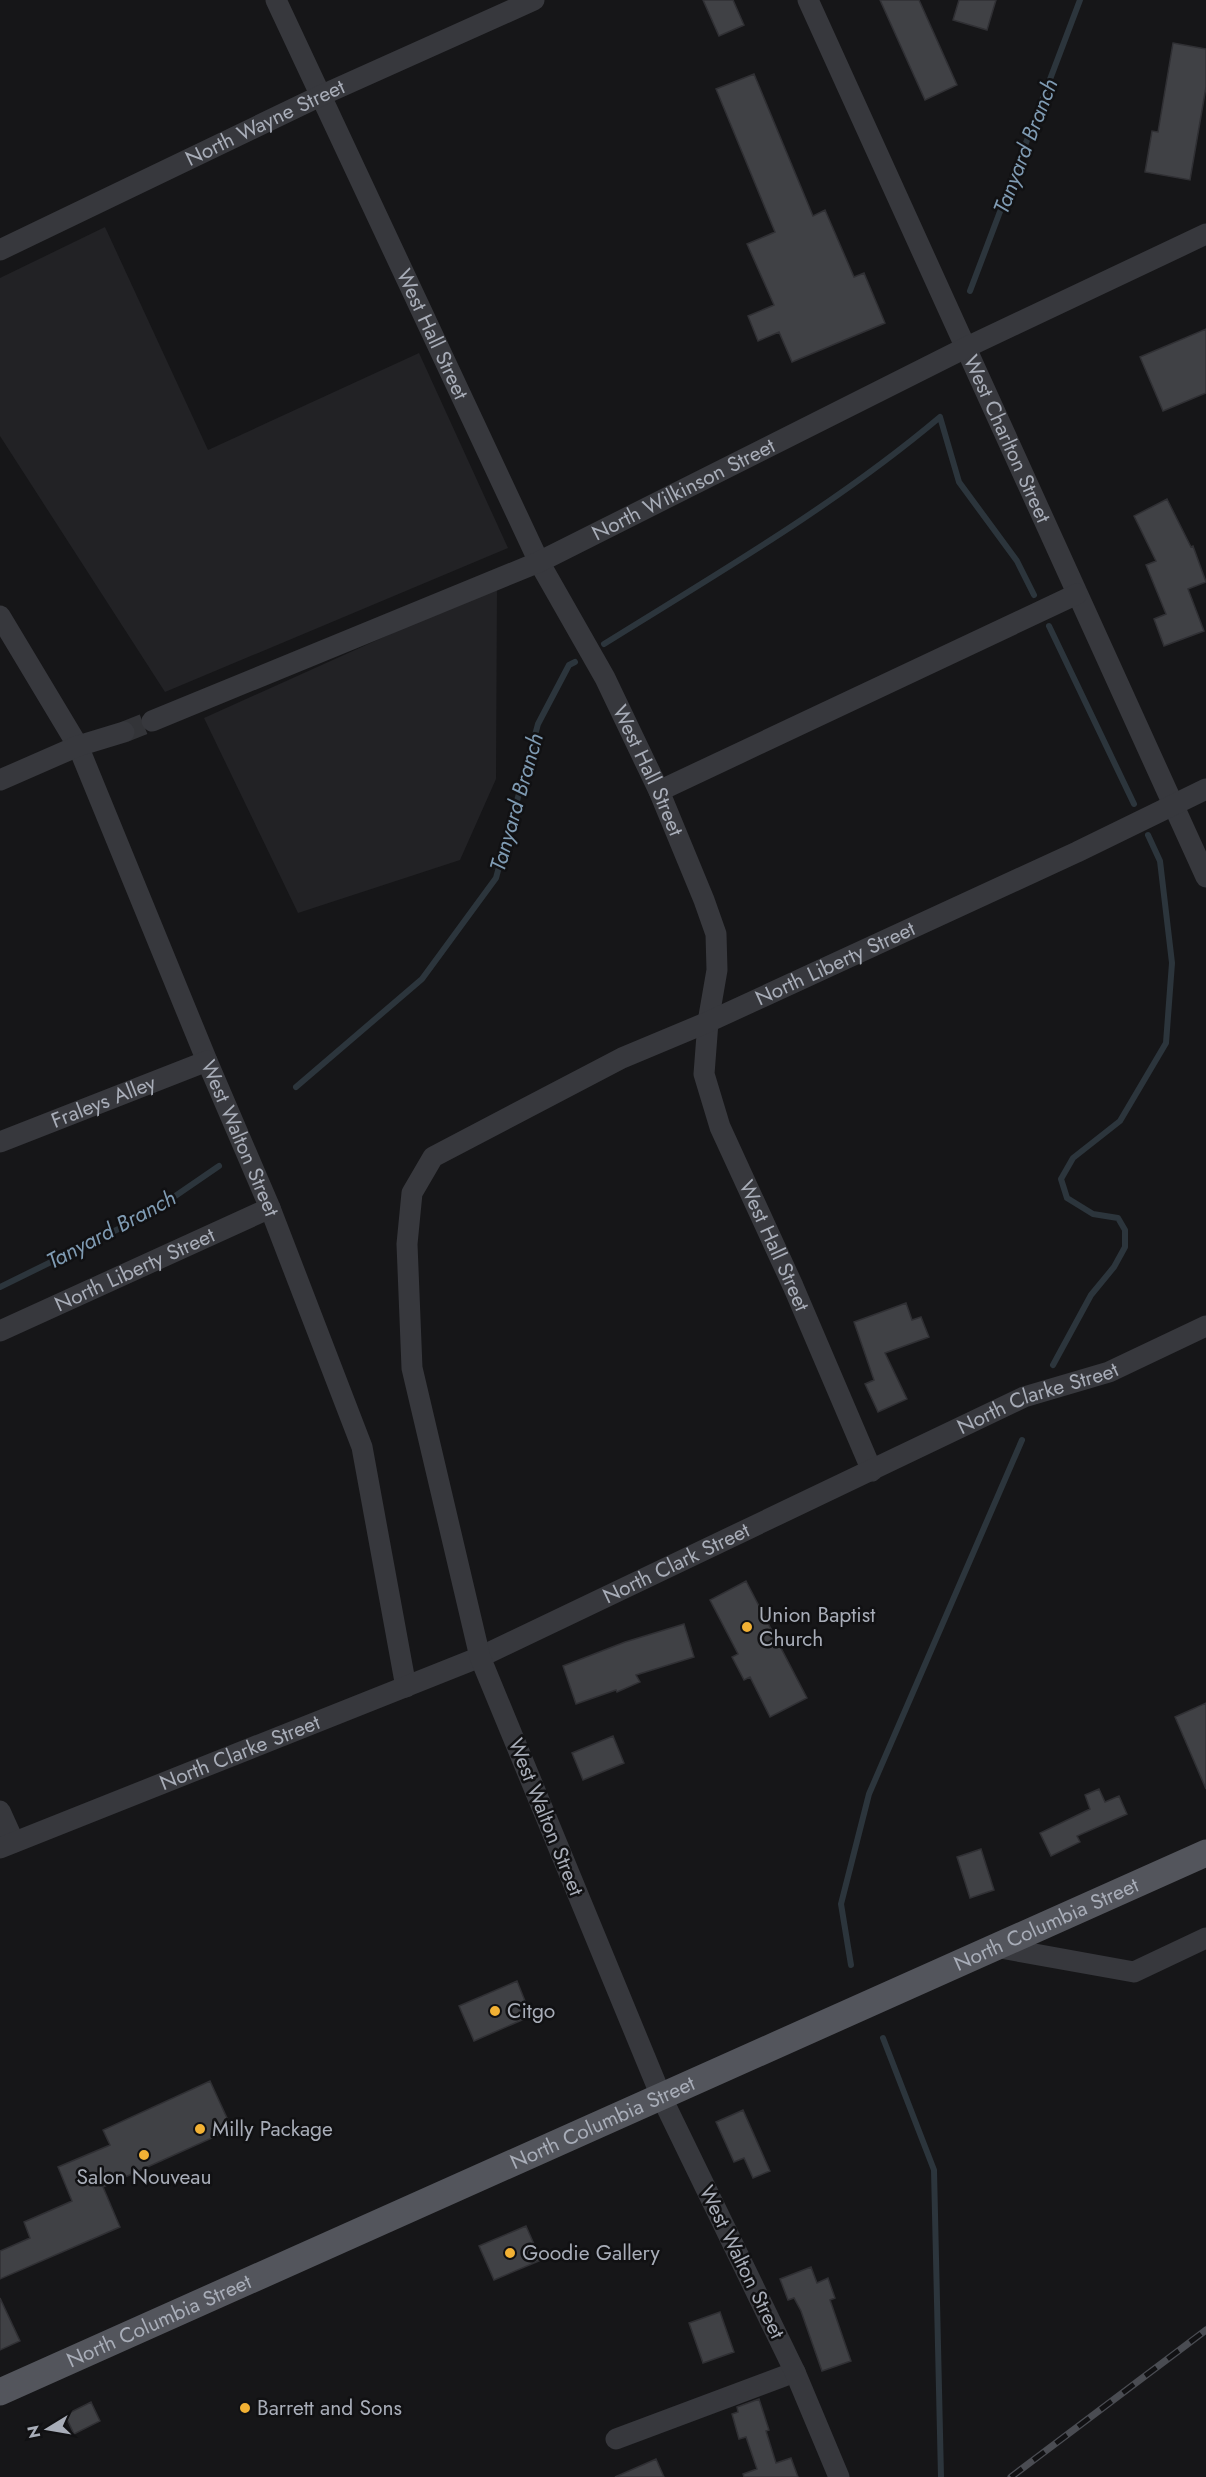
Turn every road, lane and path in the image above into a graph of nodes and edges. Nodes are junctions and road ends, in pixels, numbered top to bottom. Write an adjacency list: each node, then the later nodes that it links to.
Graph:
1 (276, 0): 4 (street, West Hall Street)
2 (534, 0): 4 (street, North Wayne Street)
3 (808, 0): 7 (street, West Charlton Street)
4 (320, 96): 6 (street, North Wayne Street); 8 (street, West Hall Street)
5 (1206, 234): 7 (street, North Wilkinson Street)
6 (0, 250)
7 (965, 348): 8 (street, North Wilkinson Street); 9 (street, West Charlton Street)
8 (539, 562): 11 (street, North Wilkinson Street); 16 (street, West Hall Street)
9 (1077, 594): 16 (street); 17 (street, West Charlton Street)
10 (0, 616): 13 (street, West Walton Street)
11 (152, 721)
12 (124, 732): 13 (street)
13 (78, 746): 14 (street); 20 (street, West Walton Street)
14 (0, 780)
15 (1206, 789): 17 (street, North Liberty Street)
16 (660, 791): 19 (street, West Hall Street)
17 (1173, 803): 18 (street, West Charlton Street); 19 (street, North Liberty Street)
18 (1206, 877)
19 (708, 1022): 21 (street, North Liberty Street); 26 (street, West Hall Street)
20 (207, 1061): 22 (street, Fraleys Alley); 23 (street, West Walton Street)
21 (463, 1140): 27 (street, West Walton Street)
22 (0, 1142)
23 (270, 1208): 25 (street, North Liberty Street); 28 (street, West Walton Street)
24 (1206, 1326): 26 (street, North Clarke Street)
25 (0, 1331)
26 (872, 1471): 27 (street, North Clark Street)
27 (480, 1657): 28 (street, North Clarke Street); 34 (street, West Walton Street)
28 (406, 1687): 30 (street, North Clarke Street)
29 (0, 1810): 30 (street)
30 (7, 1845)
31 (1206, 1853): 33 (main road, North Columbia Street)
32 (1206, 1938): 33 (street)
33 (995, 1947): 34 (main road, North Columbia Street)
34 (661, 2096): 35 (street, West Walton Street); 36 (main road, North Columbia Street)
35 (795, 2372): 37 (street); 38 (street, West Walton Street)
36 (0, 2392)
37 (616, 2439)
38 (839, 2477)

